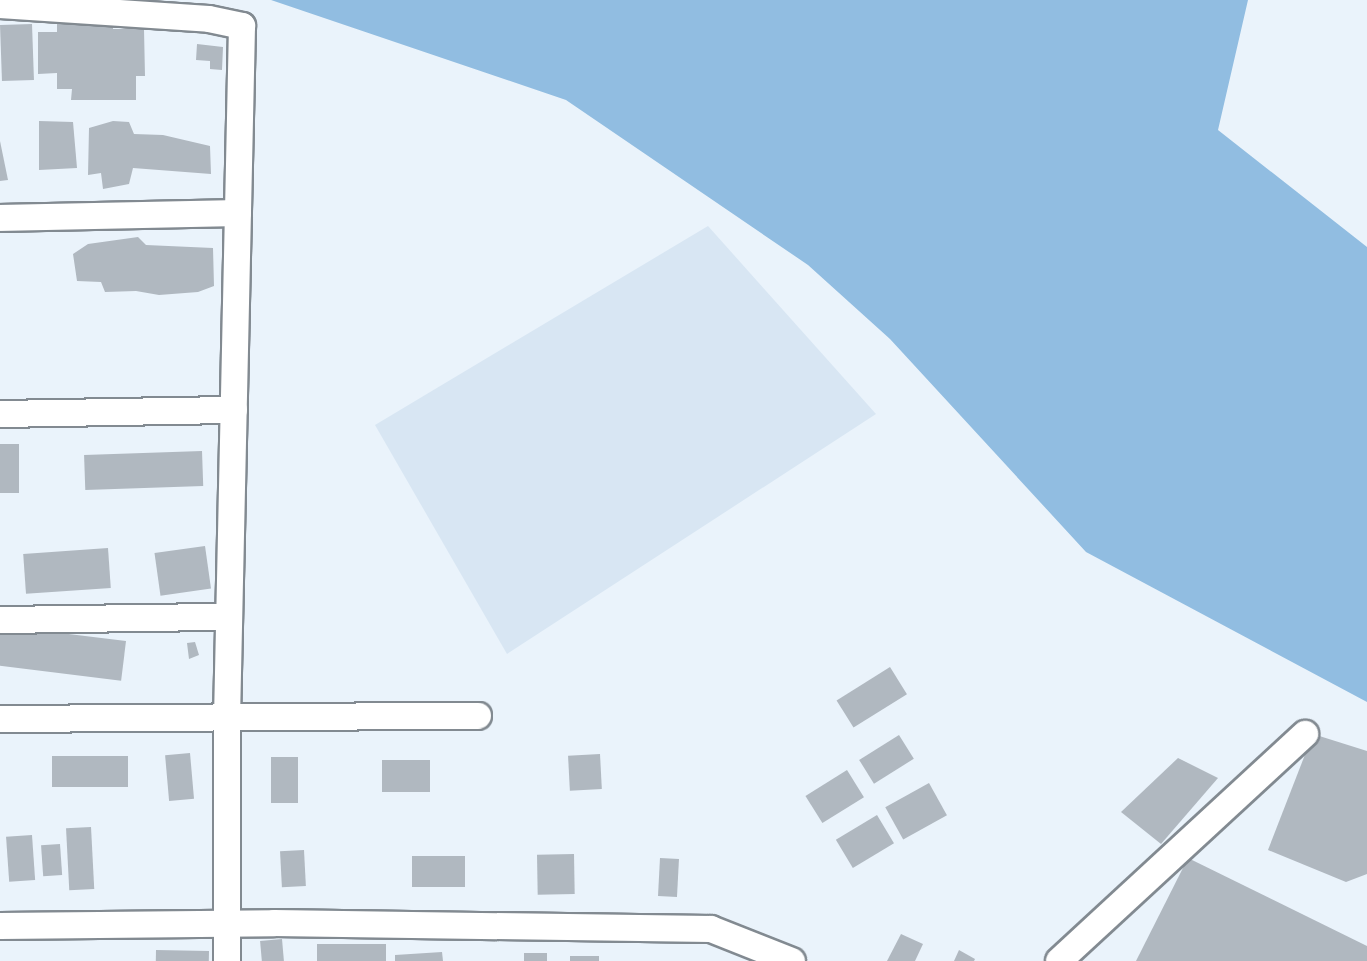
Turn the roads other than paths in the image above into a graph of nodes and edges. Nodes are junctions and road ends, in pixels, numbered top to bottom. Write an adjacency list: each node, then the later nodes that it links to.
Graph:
1 (0, 5): 2 (street)
2 (238, 213): 3 (street); 4 (street)
3 (0, 218)
4 (234, 410): 5 (street); 6 (street)
5 (0, 414)
6 (229, 617): 7 (street); 9 (street)
7 (0, 620)
8 (478, 716): 9 (street)
9 (227, 718): 10 (street); 12 (street)
10 (0, 719)
11 (1305, 734): 16 (street)
12 (226, 923): 13 (street); 14 (street); 15 (street)
13 (0, 926)
14 (226, 961)
15 (792, 961)
16 (1059, 961)

